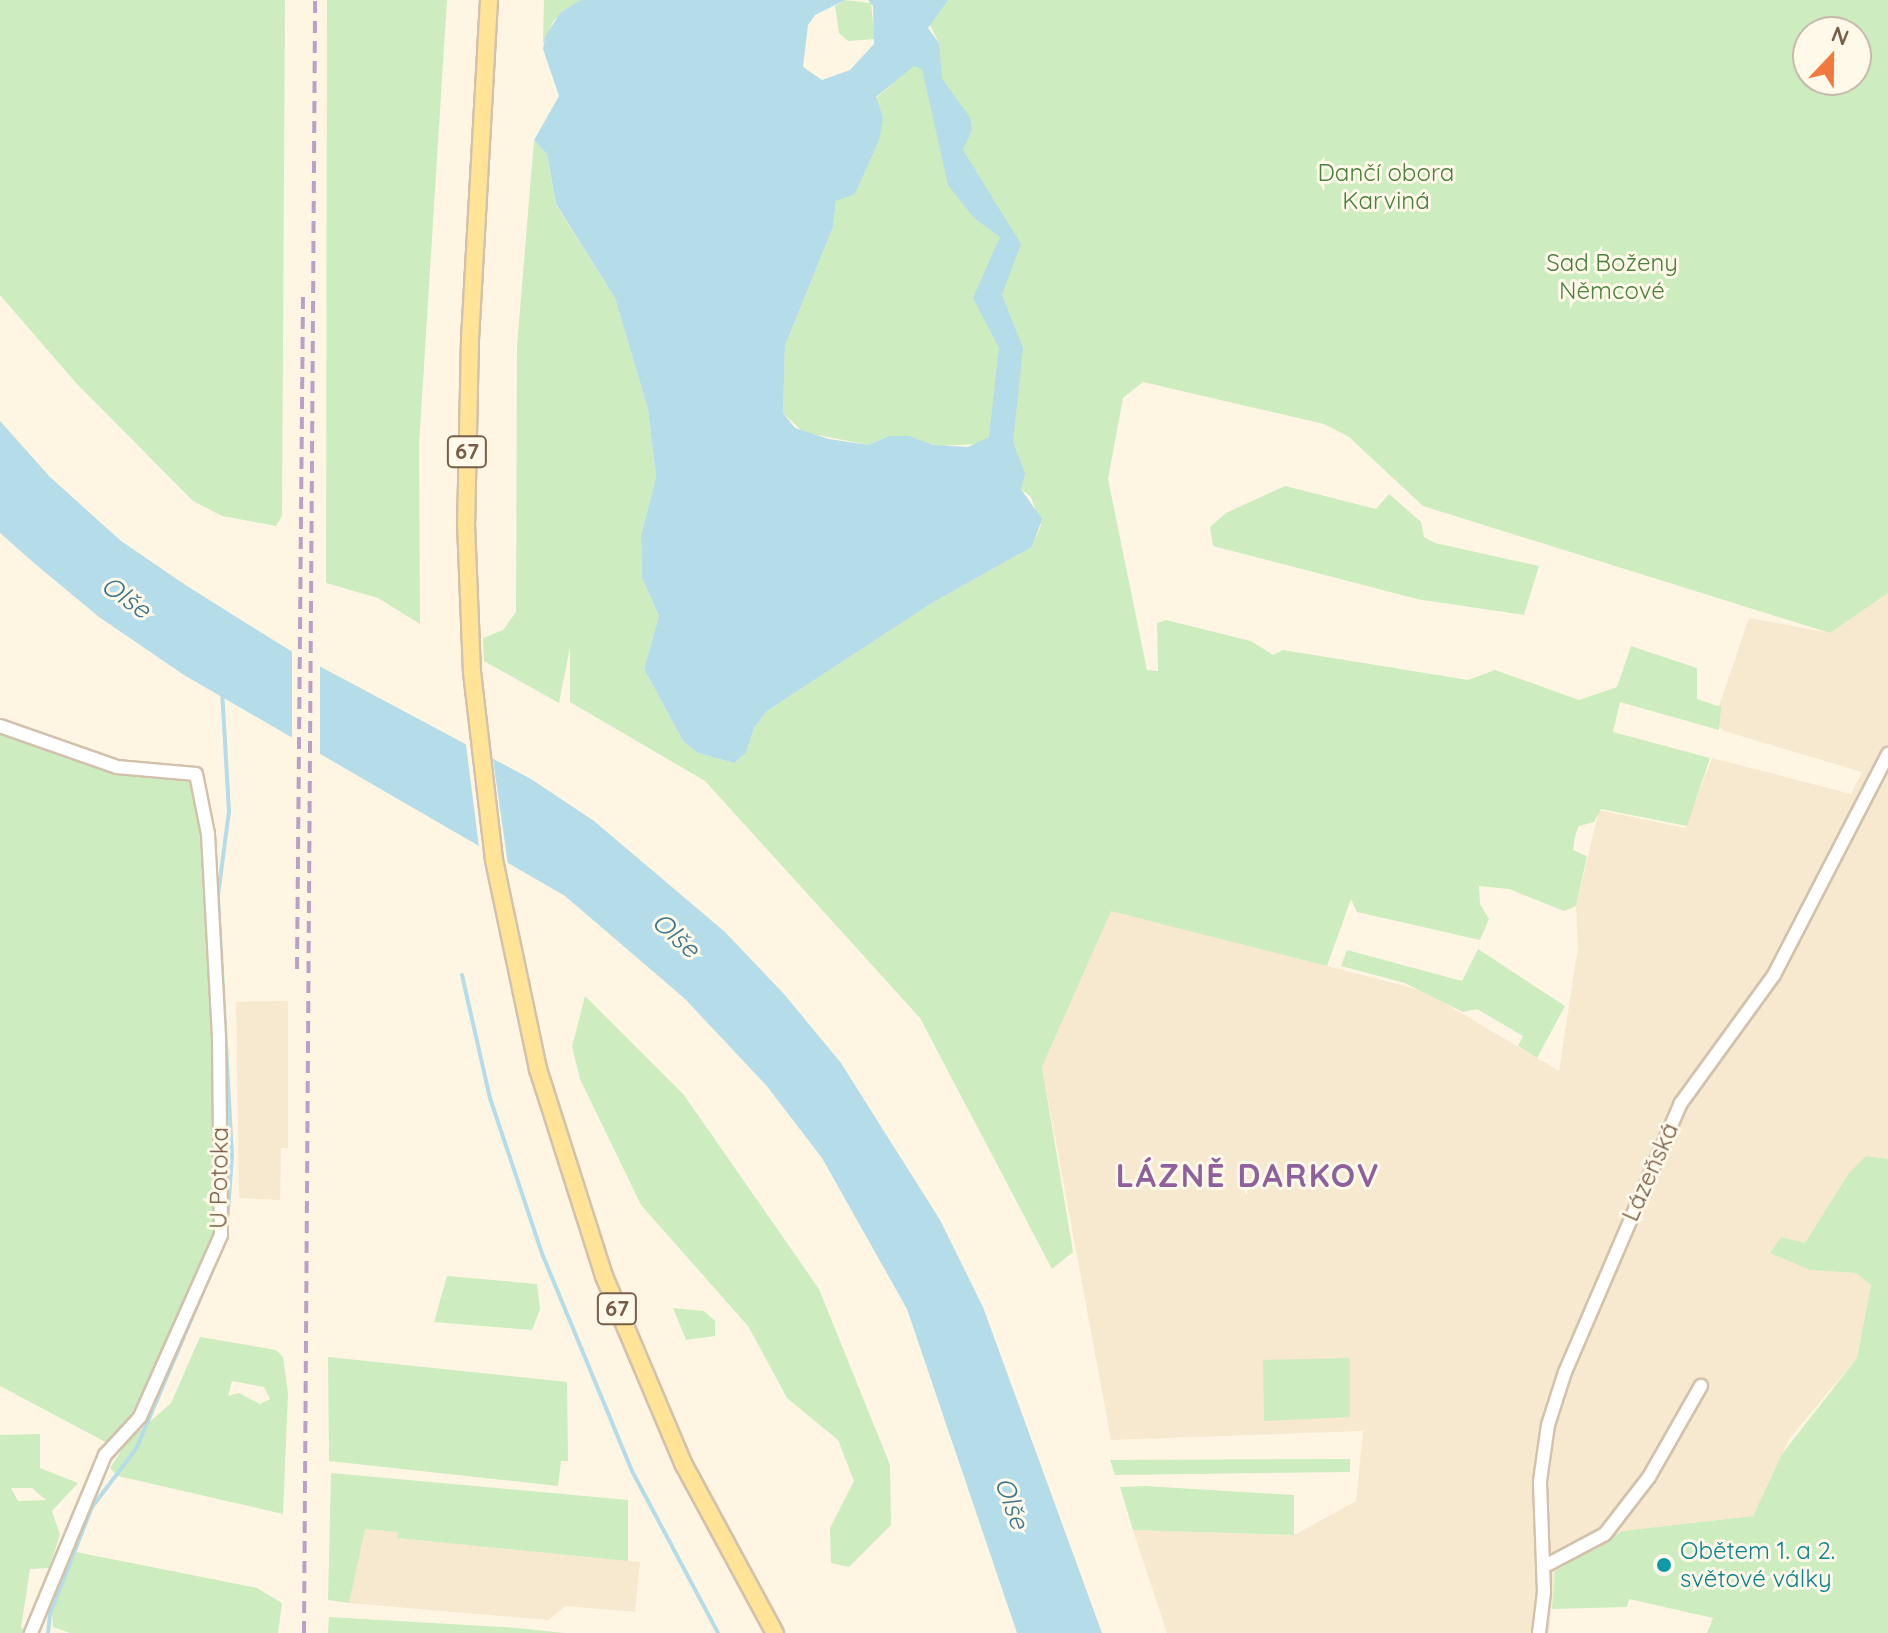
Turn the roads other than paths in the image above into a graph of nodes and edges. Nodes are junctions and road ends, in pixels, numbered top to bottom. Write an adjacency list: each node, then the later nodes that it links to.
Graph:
1 (489, 0): 7 (main road, 67)
2 (0, 726): 6 (street, U Potoka)
3 (1888, 754): 5 (street, Lázeňská)
4 (1701, 1386): 5 (street)
5 (1543, 1567): 8 (street, Lázeňská)
6 (31, 1633)
7 (775, 1633)
8 (1539, 1633)

